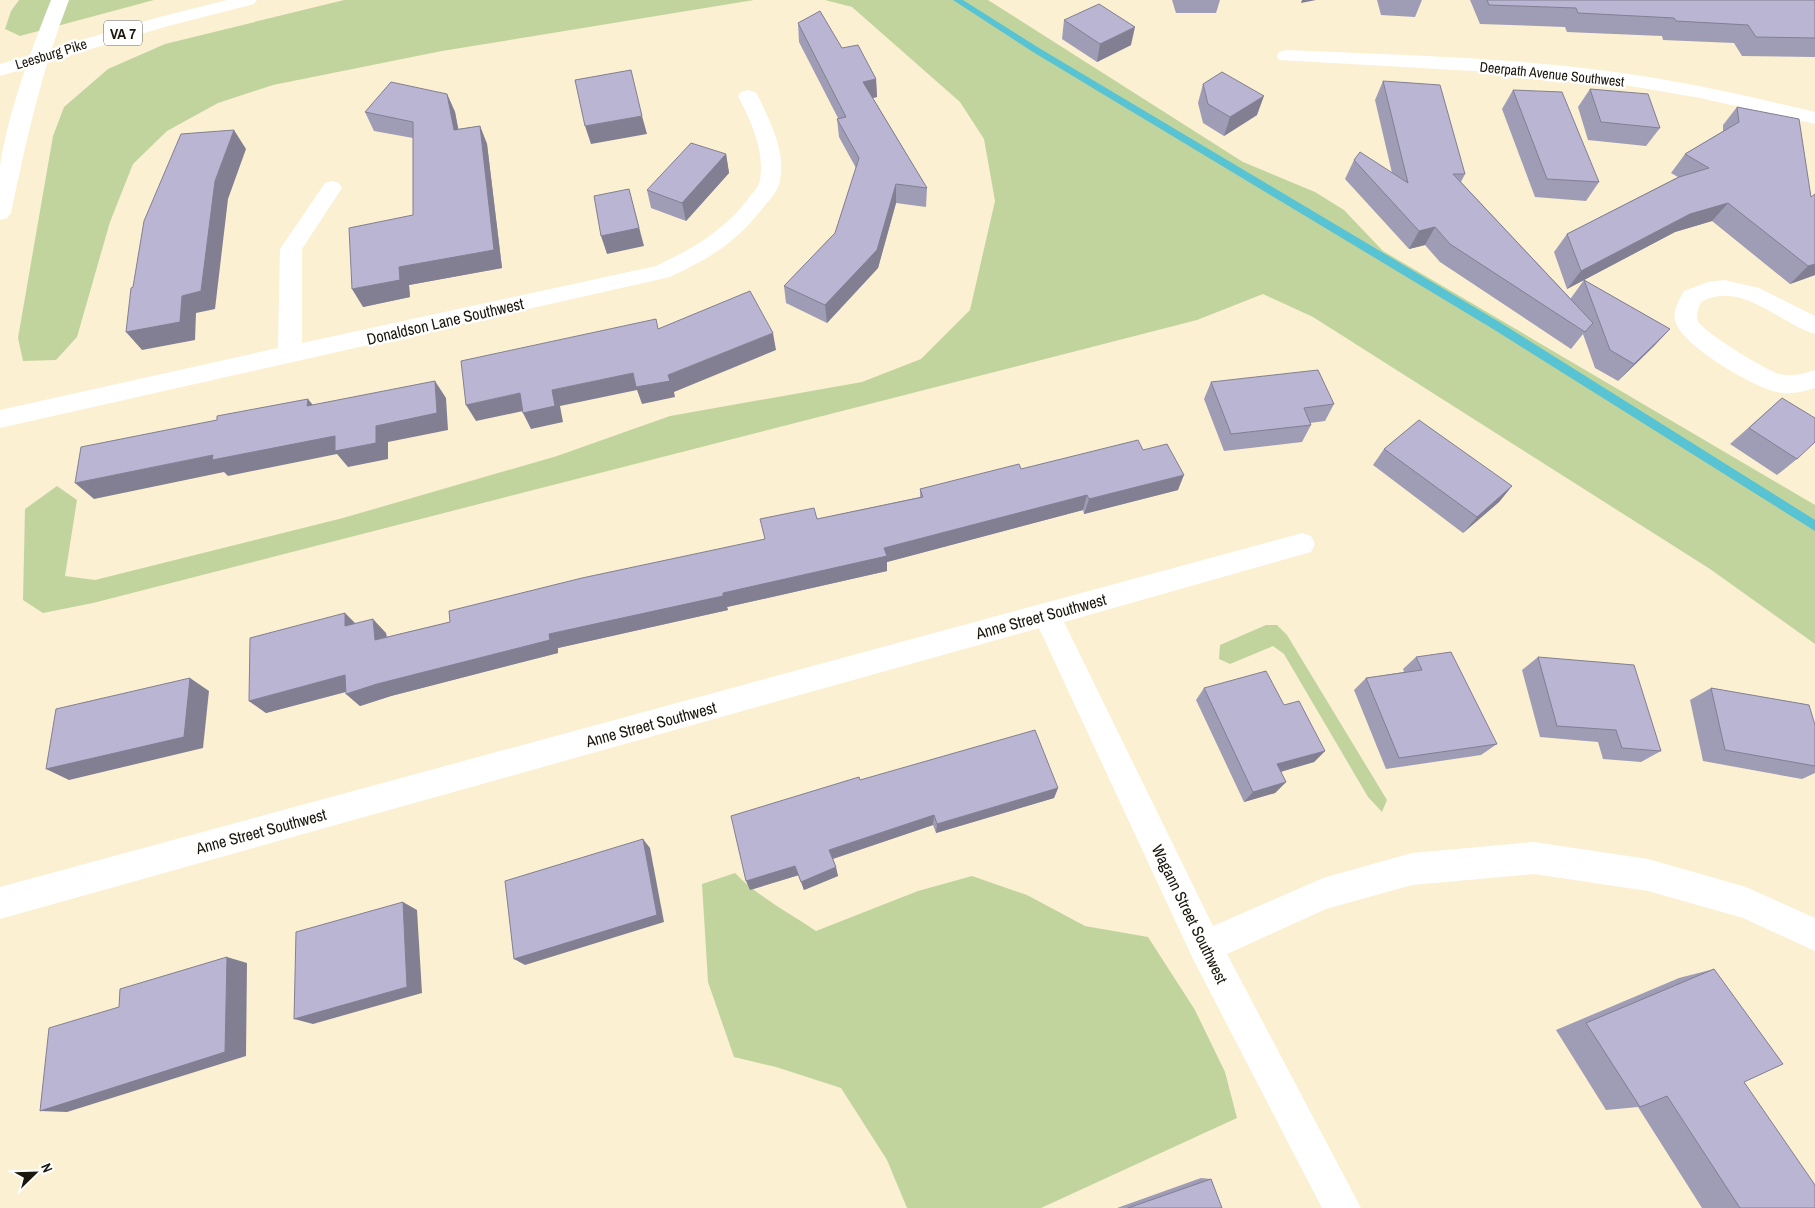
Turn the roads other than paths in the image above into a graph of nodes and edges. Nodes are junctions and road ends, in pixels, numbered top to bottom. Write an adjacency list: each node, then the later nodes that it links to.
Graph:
1 (60, 0): 8 (main road)
2 (248, 0): 4 (main road, Leesburg Pike / VA 7)
3 (1286, 56): 6 (main road, Deerpath Avenue Southwest)
4 (0, 70)
5 (748, 96): 10 (main road, Donaldson Lane Southwest)
6 (1815, 118)
7 (332, 188): 10 (main road)
8 (0, 213)
9 (1815, 326): 11 (main road)
10 (290, 356): 12 (main road, Donaldson Lane Southwest)
11 (1815, 379)
12 (0, 419)
13 (1302, 544): 14 (main road, Anne Street Southwest)
14 (1047, 614): 15 (main road, Anne Street Southwest); 17 (main road, Wagann Street Southwest)
15 (0, 903)
16 (1815, 935): 17 (main road)
17 (1205, 947): 18 (main road, Wagann Street Southwest)
18 (1342, 1208)

